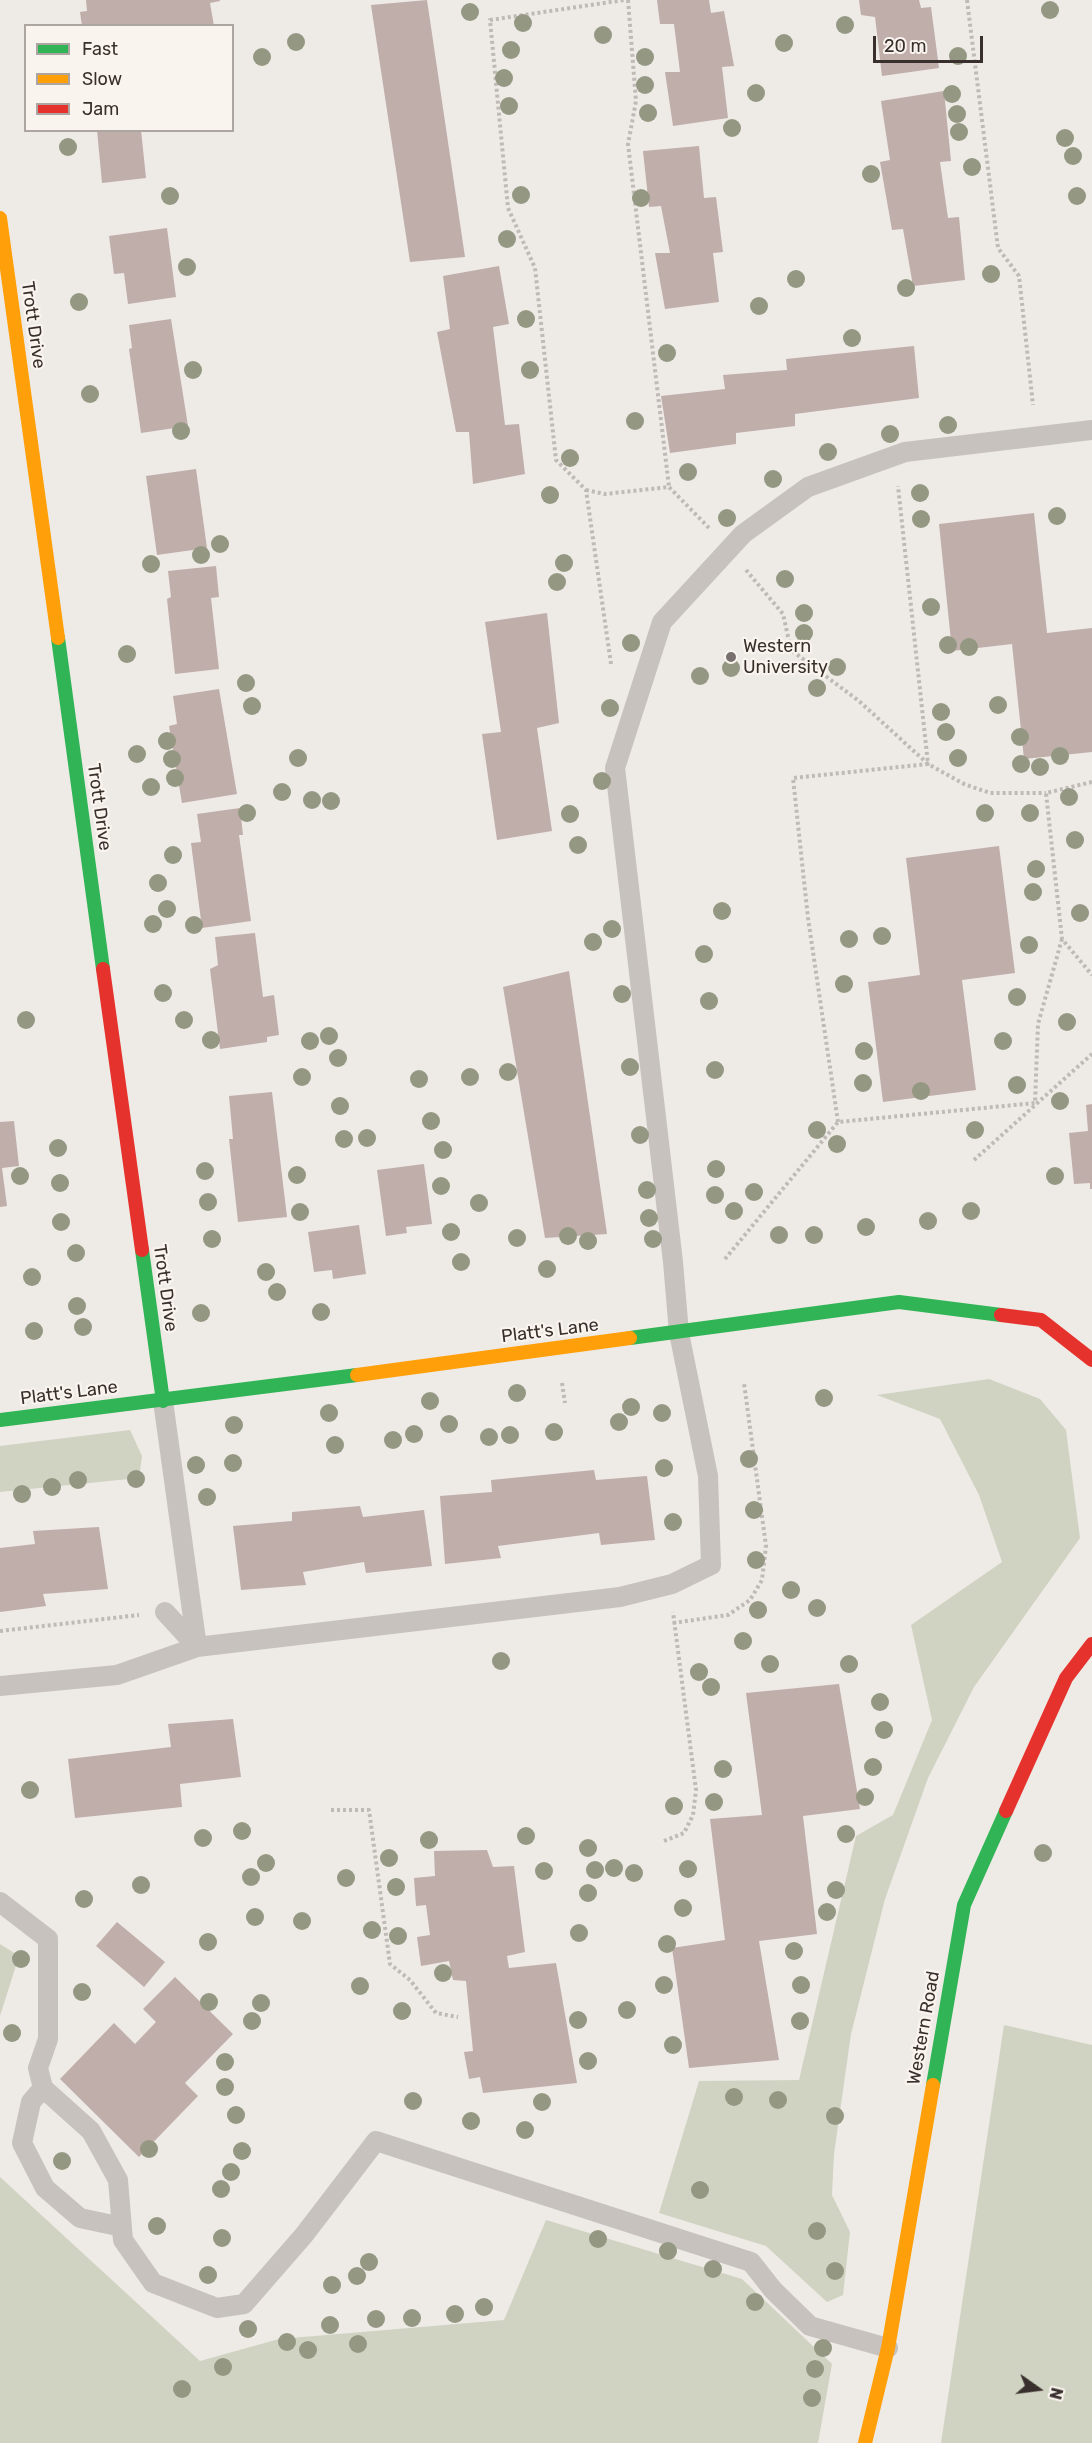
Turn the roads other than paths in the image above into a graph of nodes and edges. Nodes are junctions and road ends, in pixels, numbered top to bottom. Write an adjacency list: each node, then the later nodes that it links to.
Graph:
1 (0, 218): 5 (street, Trott Drive)
2 (1092, 430): 3 (lane)
3 (679, 1333): 4 (street, Platt's Lane); 5 (street, Platt's Lane); 9 (lane)
4 (1092, 1360)
5 (163, 1401): 6 (street, Platt's Lane); 9 (lane)
6 (0, 1419)
7 (165, 1612): 9 (lane)
8 (1092, 1644): 14 (street, Western Road)
9 (197, 1647): 10 (lane)
10 (0, 1686)
11 (0, 1902): 12 (lane)
12 (43, 2088): 13 (lane); 13 (lane)
13 (122, 2227): 14 (lane)
14 (888, 2348): 15 (street, Western Road)
15 (865, 2443)

